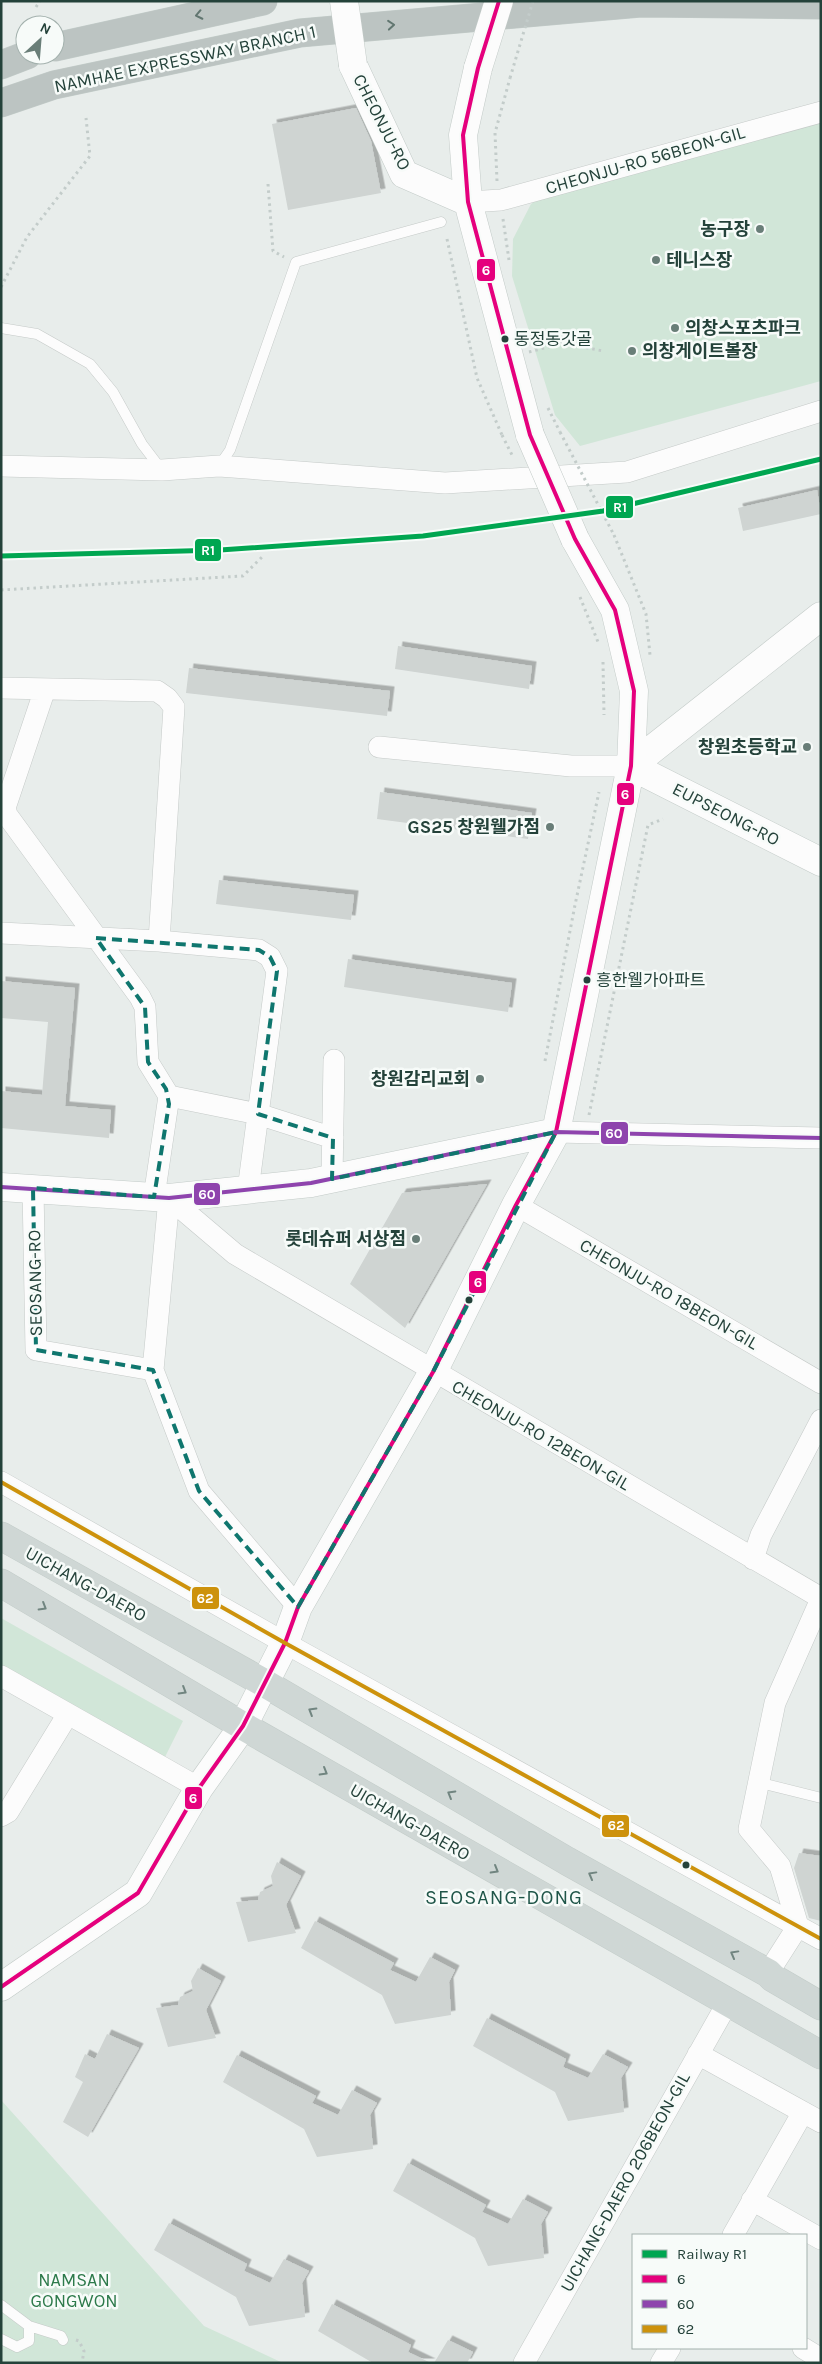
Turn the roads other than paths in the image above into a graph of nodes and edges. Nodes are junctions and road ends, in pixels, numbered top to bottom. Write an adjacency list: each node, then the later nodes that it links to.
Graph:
1 (263, 1): 5 (highway, one-way to 5)
2 (344, 1): 10 (main road, CHEONJU-RO, bridge)
3 (499, 1): 10 (main road, bridge)
4 (821, 5): 8 (highway, NAMHAE EXPRESSWAY BRANCH 1, one-way to 4)
5 (65, 45)
6 (15, 60): 7 (highway)
7 (1, 65)
8 (1, 103)
9 (821, 112): 10 (street, CHEONJU-RO 56BEON-GIL)
10 (468, 202): 21 (main road, bridge)
11 (440, 222): 15 (lane)
12 (1, 328): 16 (lane)
13 (821, 411): 15 (street)
14 (1, 466): 16 (street)
15 (219, 466): 16 (street)
16 (162, 470)
17 (821, 616): 21 (main road)
18 (1, 688): 19 (street)
19 (45, 689): 24 (street); 25 (street)
20 (379, 747): 21 (street)
21 (631, 766): 22 (main road, EUPSEONG-RO); 29 (main road)
22 (821, 862)
23 (1, 933): 24 (street)
24 (96, 938): 25 (street); 27 (street)
25 (159, 941): 28 (street)
26 (334, 1060): 30 (street)
27 (169, 1096): 28 (street); 36 (street)
28 (258, 1114): 30 (street); 35 (street)
29 (556, 1132): 31 (street); 32 (main road); 37 (main road)
30 (333, 1138): 32 (street)
31 (821, 1138)
32 (332, 1179): 35 (main road)
33 (1, 1187): 34 (main road)
34 (33, 1188): 36 (main road); 38 (street, SEOSANG-RO)
35 (248, 1190): 36 (main road)
36 (161, 1197): 38 (street); 39 (street, CHEONJU-RO 12BEON-GIL)
37 (516, 1205): 39 (main road); 40 (street, CHEONJU-RO 18BEON-GIL)
38 (153, 1370): 47 (street)
39 (433, 1372): 44 (street, CHEONJU-RO 12BEON-GIL); 47 (main road)
40 (821, 1383)
41 (821, 1420): 44 (street)
42 (1, 1482): 48 (street)
43 (1, 1536): 50 (main road, UICHANG-DAERO)
44 (753, 1559): 46 (street, CHEONJU-RO 12BEON-GIL)
45 (1, 1583): 52 (main road, UICHANG-DAERO, one-way to 52)
46 (821, 1598): 53 (street)
47 (298, 1607): 48 (main road)
48 (285, 1643): 50 (main road); 57 (street)
49 (1, 1676): 51 (street)
50 (266, 1684): 52 (main road); 59 (main road, UICHANG-DAERO, one-way to 50)
51 (68, 1714): 54 (street); 56 (street)
52 (243, 1726): 54 (main road); 61 (main road, UICHANG-DAERO, one-way to 61)
53 (758, 1782): 55 (lane); 57 (street)
54 (199, 1788): 60 (main road)
55 (821, 1798)
56 (4, 1812)
57 (798, 1926): 58 (street); 59 (street)
58 (821, 1939)
59 (768, 1973): 62 (main road, UICHANG-DAERO)
60 (1, 1987)
61 (728, 2002): 63 (street, UICHANG-DAERO 206BEON-GIL); 64 (main road, UICHANG-DAERO)
62 (821, 2006)
63 (698, 2054): 65 (street); 76 (street, UICHANG-DAERO 206BEON-GIL)
64 (821, 2055)
65 (812, 2117): 66 (street)
66 (752, 2200): 67 (street); 68 (street)
67 (734, 2234)
68 (821, 2239)
69 (1, 2304): 70 (lane)
70 (29, 2326): 71 (lane); 72 (lane)
71 (1, 2339)
72 (63, 2340)
73 (669, 2349): 77 (street)
74 (805, 2349): 75 (street)
75 (821, 2359)
76 (524, 2363)
77 (661, 2363)

